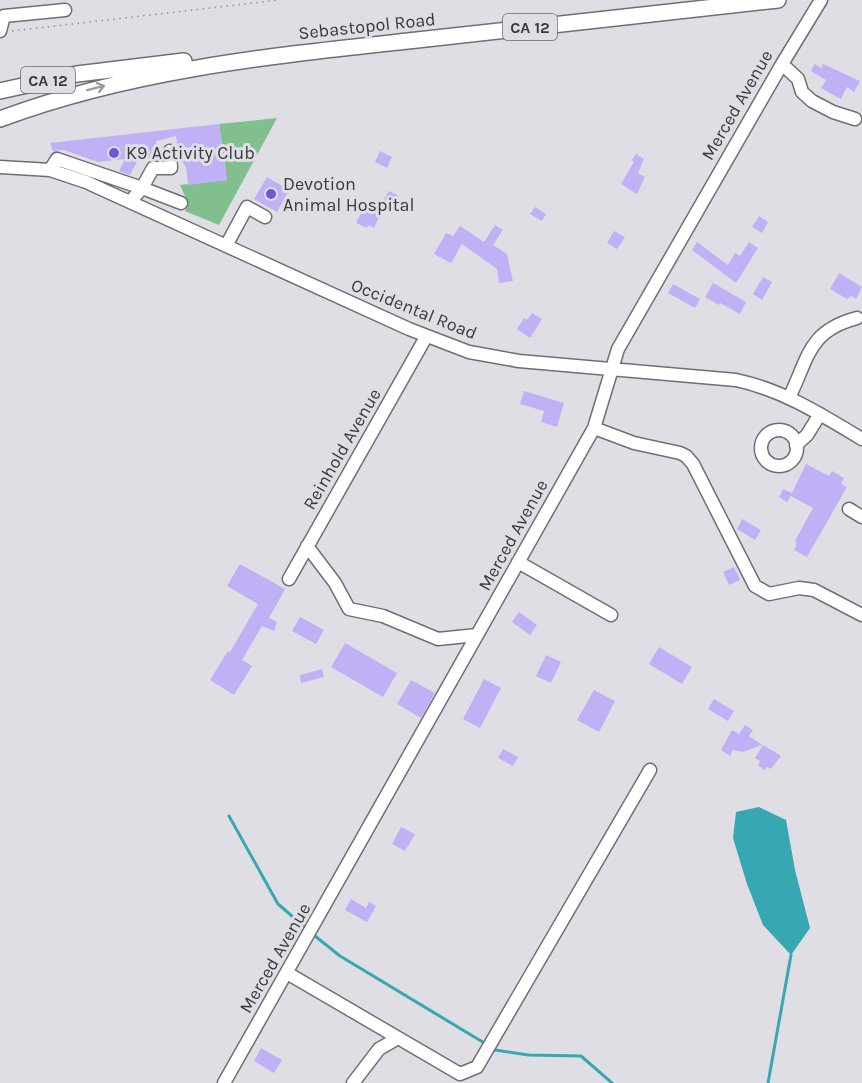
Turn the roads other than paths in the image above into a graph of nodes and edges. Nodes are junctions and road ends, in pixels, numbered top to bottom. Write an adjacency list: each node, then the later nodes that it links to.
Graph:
1 (778, 0): 5 (main road, Sebastopol Road / CA 12)
2 (821, 0): 6 (street, Merced Avenue)
3 (65, 10): 4 (street)
4 (4, 31)
5 (282, 55): 7 (main road, Sebastopol Road / CA 12); 8 (main road, Sebastopol Road / CA 12, one-way to 5)
6 (782, 64): 9 (street); 20 (street, Merced Avenue)
7 (0, 91)
8 (0, 119)
9 (855, 119)
10 (170, 151): 13 (street)
11 (0, 167): 12 (street, Occidental Road)
12 (50, 170): 13 (street); 14 (street, Occidental Road)
13 (142, 188): 14 (street); 15 (street)
14 (130, 202): 17 (street, Occidental Road)
15 (180, 203)
16 (265, 217): 17 (street)
17 (226, 246): 19 (street, Occidental Road)
18 (857, 318): 21 (street)
19 (426, 337): 20 (street, Occidental Road); 28 (street, Reinhold Avenue)
20 (612, 369): 21 (street, Occidental Road); 23 (street, Merced Avenue)
21 (789, 398): 22 (street, Occidental Road)
22 (820, 414): 24 (street, Occidental Road); 25 (street)
23 (594, 428): 29 (street, Merced Avenue); 32 (street)
24 (861, 435)
25 (796, 445)
26 (849, 509): 27 (street)
27 (862, 517)
28 (307, 546): 30 (street, Reinhold Avenue); 33 (street)
29 (518, 562): 31 (street); 33 (street, Merced Avenue)
30 (289, 579)
31 (611, 615)
32 (862, 615)
33 (477, 635): 35 (street, Merced Avenue)
34 (650, 770): 36 (street)
35 (287, 973): 36 (street); 37 (street, Merced Avenue)
36 (398, 1038): 38 (street)
37 (224, 1083)
38 (353, 1083)

